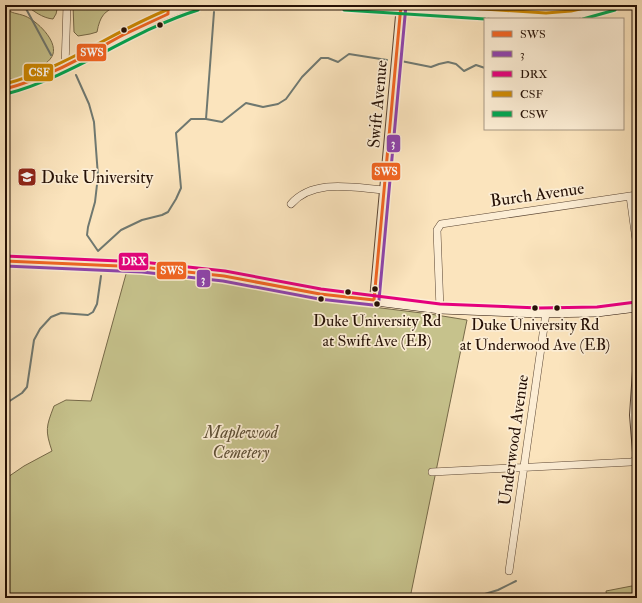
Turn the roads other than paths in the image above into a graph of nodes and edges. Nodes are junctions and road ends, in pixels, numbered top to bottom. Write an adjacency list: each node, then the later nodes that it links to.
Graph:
1 (67, 5): 8 (street)
2 (168, 5): 7 (street)
3 (196, 5): 7 (street)
4 (344, 5): 6 (street)
5 (613, 5): 6 (street)
6 (400, 7): 10 (street, Swift Avenue)
7 (168, 14): 8 (street)
8 (65, 67): 9 (street)
9 (5, 89)
10 (385, 190): 12 (street); 15 (street, Swift Avenue)
11 (634, 196): 13 (street); 17 (street, Burch Avenue)
12 (291, 204)
13 (637, 248)
14 (5, 261): 15 (main road)
15 (374, 300): 17 (main road)
16 (637, 307): 18 (main road)
17 (440, 309): 18 (main road)
18 (546, 312): 22 (street, Underwood Avenue)
19 (637, 371): 20 (street)
20 (637, 452)
21 (637, 460): 22 (street)
22 (525, 468): 23 (street); 24 (street, Underwood Avenue)
23 (432, 472)
24 (509, 571)

